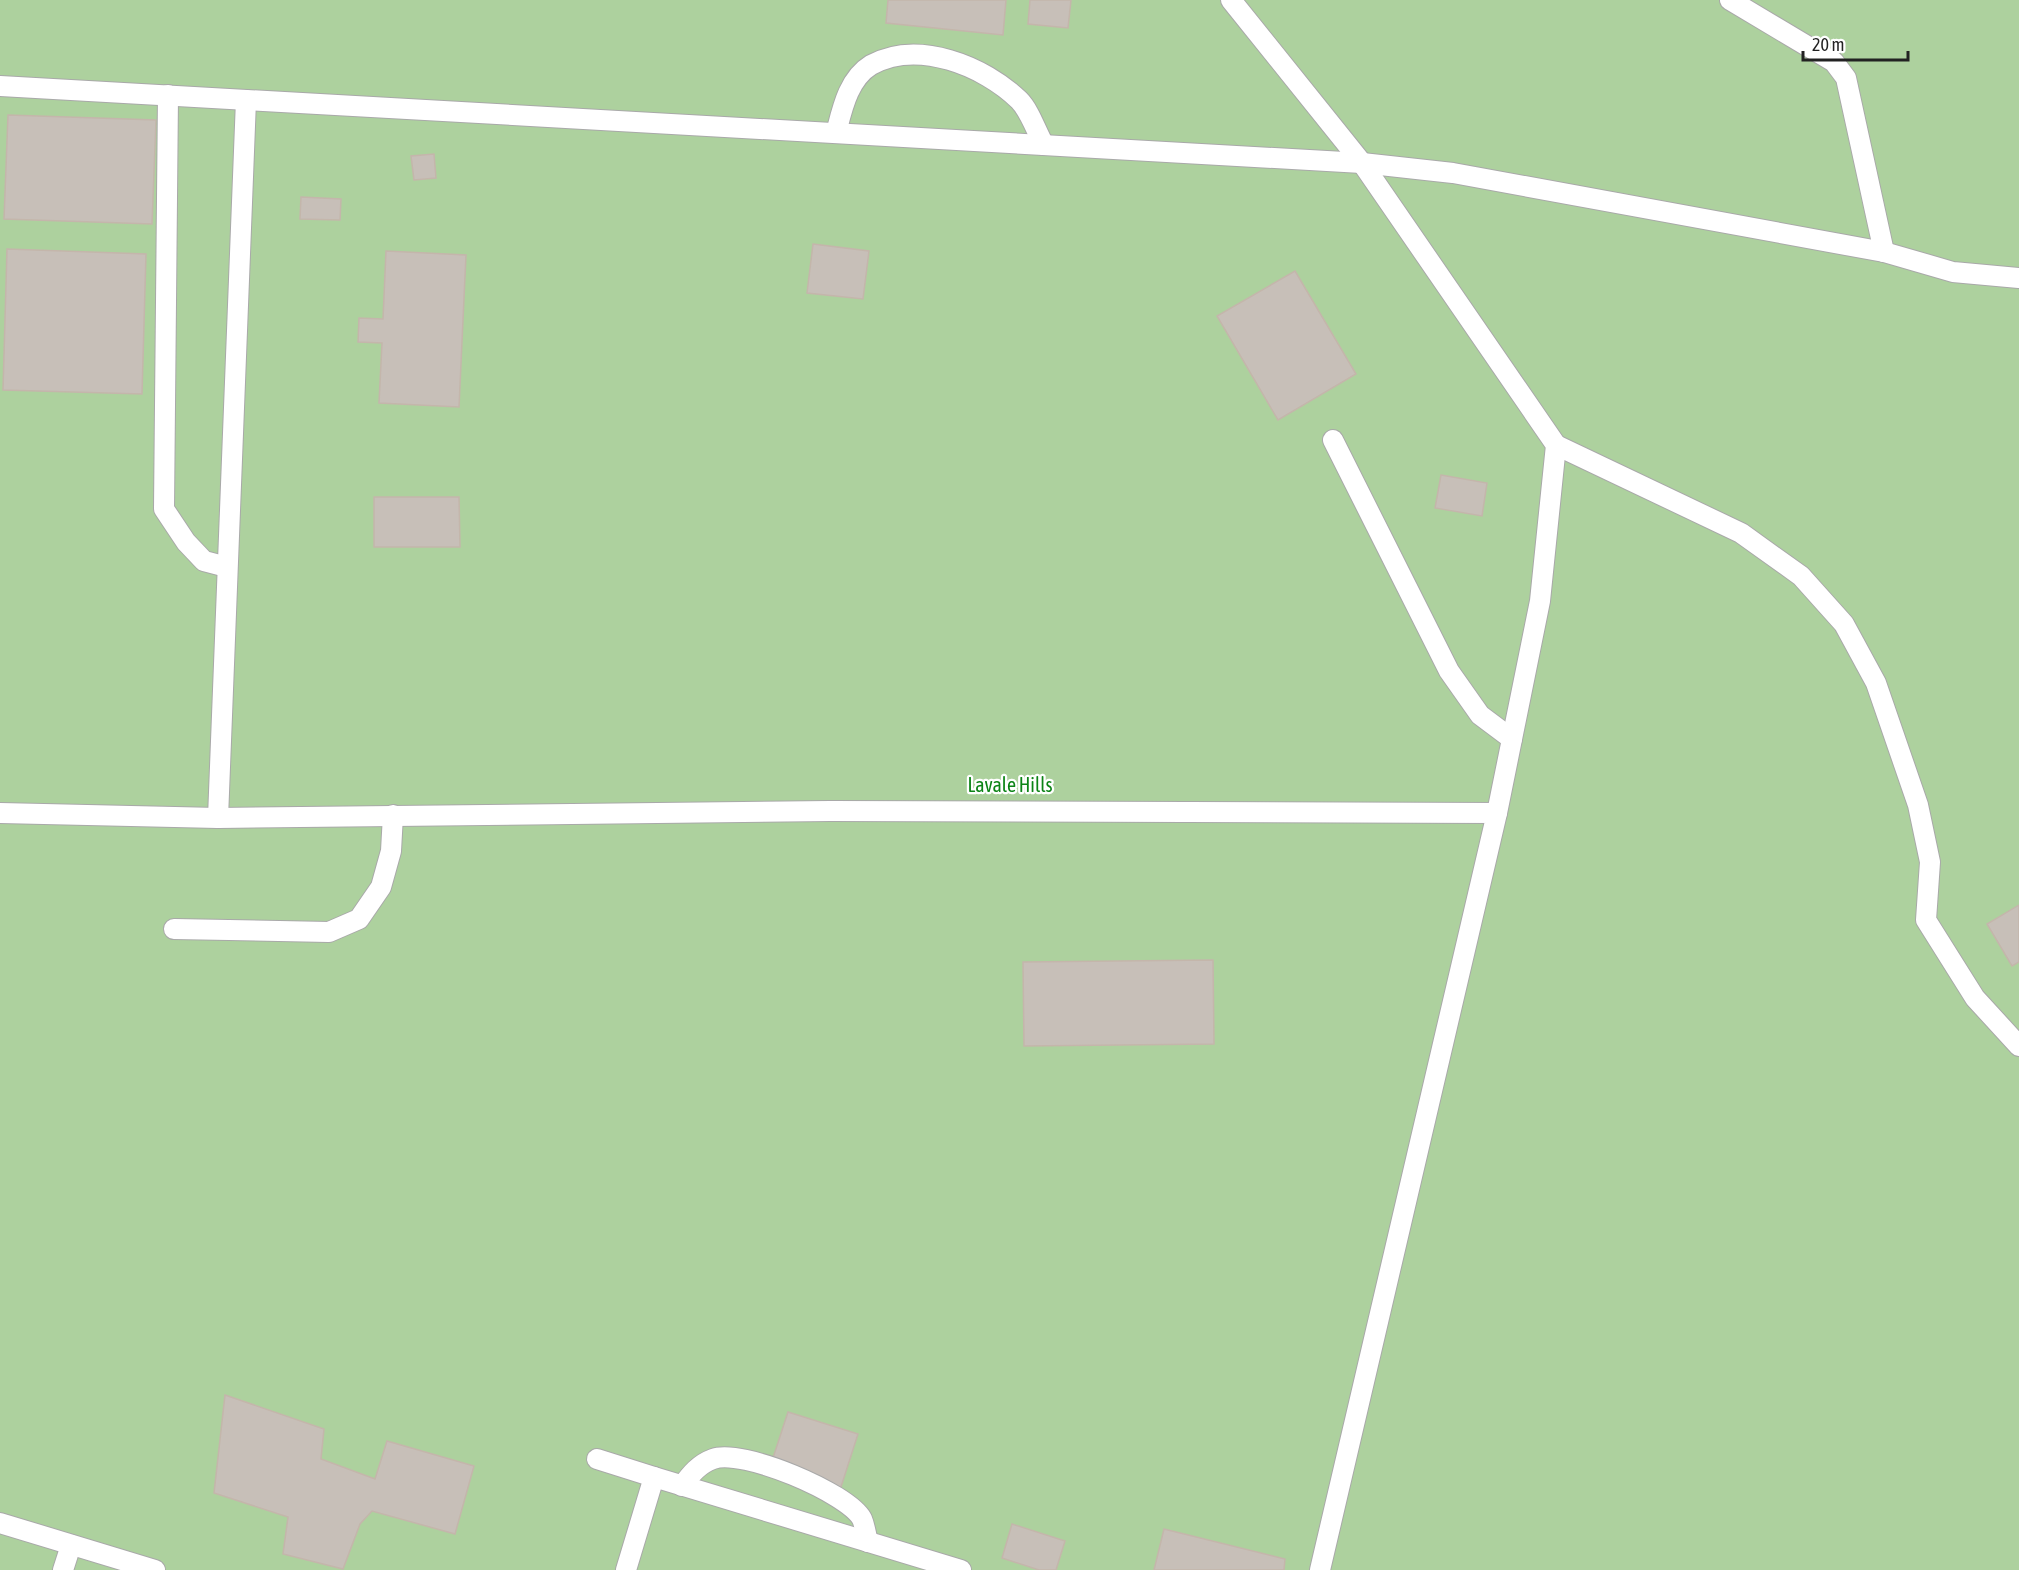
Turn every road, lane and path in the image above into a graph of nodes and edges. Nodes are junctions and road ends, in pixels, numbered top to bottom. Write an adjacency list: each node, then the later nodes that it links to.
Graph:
1 (1232, 0): 8 (lane)
2 (1730, 0): 9 (lane)
3 (0, 86): 4 (lane)
4 (168, 95): 5 (lane); 13 (lane)
5 (246, 100): 6 (lane); 13 (lane)
6 (836, 133): 7 (lane); 7 (lane)
7 (1044, 145): 8 (lane)
8 (1362, 163): 9 (lane); 12 (lane)
9 (1884, 252): 10 (lane)
10 (2019, 278)
11 (1332, 440): 14 (lane)
12 (1556, 445): 14 (lane); 20 (lane)
13 (227, 567): 18 (lane)
14 (1512, 739): 16 (lane)
15 (0, 813): 18 (lane)
16 (1497, 813): 17 (lane); 31 (lane)
17 (393, 816): 18 (lane); 19 (lane)
18 (218, 818)
19 (174, 929)
20 (2019, 1046)
21 (597, 1459): 22 (lane)
22 (654, 1477): 23 (lane); 29 (lane)
23 (682, 1486): 25 (lane); 25 (lane)
24 (0, 1523): 26 (lane)
25 (868, 1542): 30 (lane)
26 (71, 1545): 27 (lane); 28 (lane)
27 (63, 1570)
28 (155, 1570)
29 (626, 1570)
30 (961, 1570)
31 (1320, 1570)

